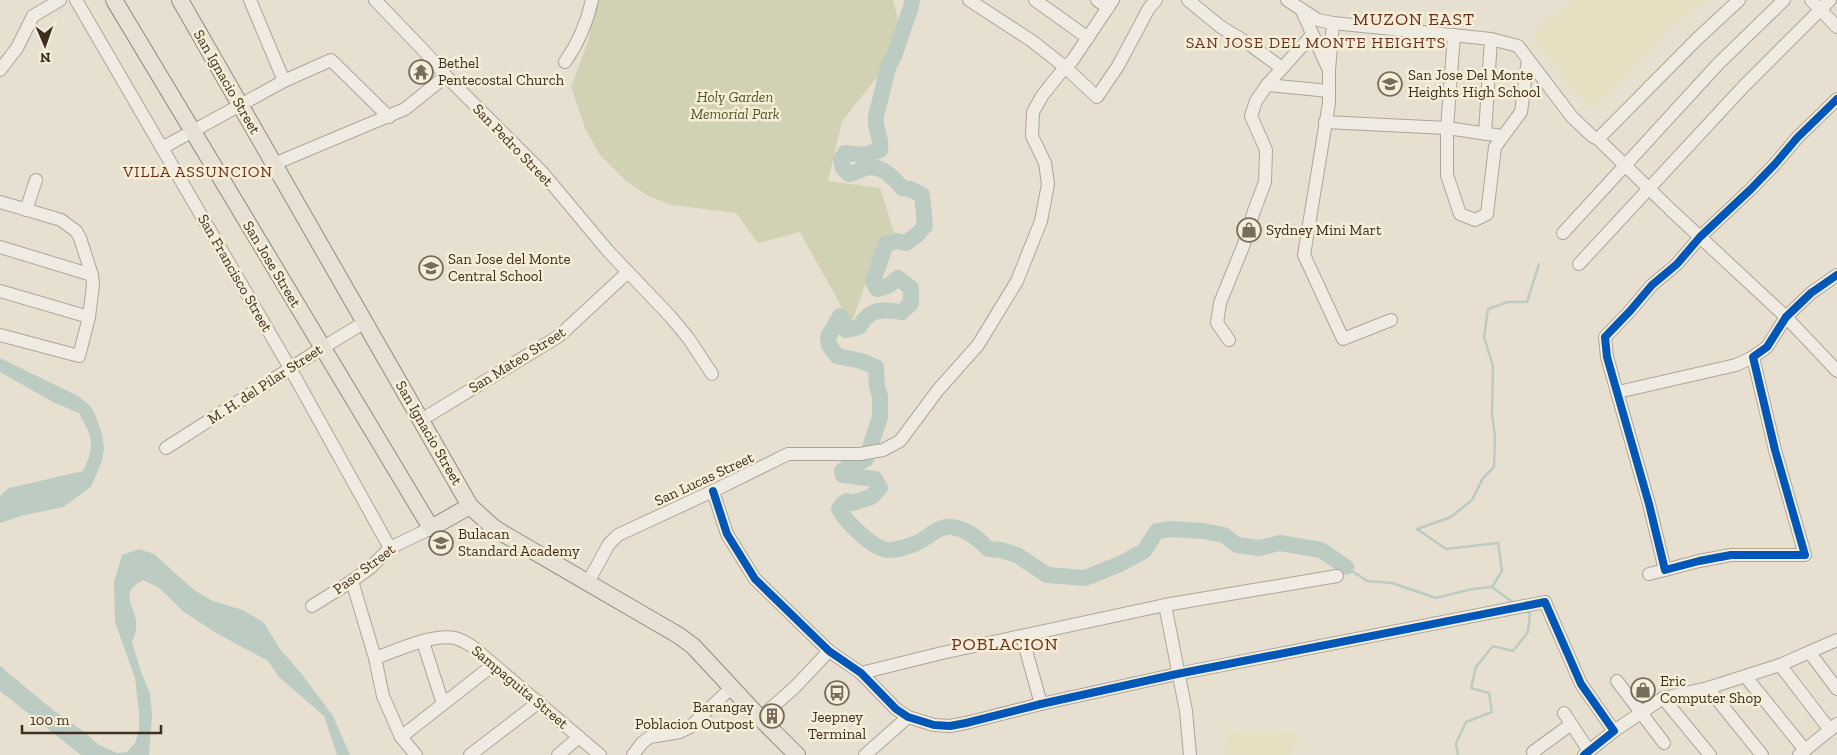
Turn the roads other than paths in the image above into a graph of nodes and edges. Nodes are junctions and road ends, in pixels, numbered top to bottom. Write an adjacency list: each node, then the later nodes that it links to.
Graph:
1 (60, 0): 31 (street)
2 (76, 0): 46 (street, San Francisco Street)
3 (114, 0): 42 (main road, San Jose Street)
4 (180, 0): 38 (main road, San Ignacio Street)
5 (250, 0): 34 (street)
6 (375, 0): 33 (street, San Pedro Street)
7 (592, 0): 28 (street)
8 (969, 0): 29 (street)
9 (1035, 0): 25 (street)
10 (1097, 0): 18 (street)
11 (1156, 0): 29 (street)
12 (1188, 0): 30 (street)
13 (1288, 0): 19 (street)
14 (1739, 0): 45 (street)
15 (1784, 0): 48 (street)
16 (1811, 0): 20 (street)
17 (1830, 0): 20 (street)
18 (1111, 4): 25 (street, San Lucas Street)
19 (1301, 9): 21 (street); 23 (street)
20 (1820, 10): 22 (street); 50 (street)
21 (1333, 23): 24 (street); 32 (street)
22 (1837, 27)
23 (1312, 35): 30 (street); 32 (street)
24 (1454, 35): 26 (street); 41 (street)
25 (1088, 38): 29 (street, San Lucas Street)
26 (1491, 39): 27 (street); 43 (street)
27 (1528, 59): 44 (street); 45 (street)
28 (565, 62)
29 (1065, 67): 75 (street, San Lucas Street)
30 (1282, 68): 35 (street)
31 (0, 70)
32 (1329, 70): 36 (street)
33 (446, 76): 39 (street); 57 (street, San Pedro Street)
34 (284, 81): 38 (street); 39 (street)
35 (1267, 85): 36 (street); 66 (street)
36 (1329, 91): 40 (street)
37 (1837, 99): 54 (street)
38 (240, 104): 42 (street); 47 (main road, San Ignacio Street)
39 (388, 117): 47 (street)
40 (1325, 122): 41 (street); 63 (street)
41 (1447, 128): 43 (street); 44 (street)
42 (192, 131): 46 (street); 67 (main road, San Jose Street)
43 (1485, 134): 44 (street)
44 (1502, 136)
45 (1598, 139): 48 (street)
46 (162, 148): 69 (street, San Francisco Street)
47 (274, 164): 64 (main road, San Ignacio Street)
48 (1624, 165): 50 (street); 53 (street)
49 (36, 180): 52 (street)
50 (1649, 188): 54 (street); 56 (street)
51 (0, 202): 52 (street)
52 (26, 210): 58 (street)
53 (1563, 233)
54 (1700, 237): 62 (street); 72 (street)
55 (0, 247): 58 (street)
56 (1579, 264)
57 (628, 272): 71 (street, San Pedro Street); 73 (street, San Mateo Street)
58 (92, 275): 61 (street)
59 (1837, 275): 62 (street)
60 (0, 291): 61 (street)
61 (89, 317): 65 (street)
62 (1786, 317): 68 (street); 70 (street)
63 (1391, 320)
64 (366, 322): 67 (street, M. H. del Pilar Street); 73 (main road, San Ignacio Street)
65 (0, 335)
66 (1228, 340)
67 (322, 348): 69 (street, M. H. del Pilar Street); 77 (main road, San Jose Street)
68 (1753, 357): 72 (street); 79 (street)
69 (290, 368): 74 (street, M. H. del Pilar Street); 78 (street, San Francisco Street)
70 (1837, 371)
71 (712, 374)
72 (1618, 392): 79 (street)
73 (421, 420): 76 (main road, San Ignacio Street)
74 (166, 448)
75 (713, 491): 83 (street, San Lucas Street); 89 (street)
76 (470, 506): 77 (main road, Paso Street); 83 (main road, San Ignacio Street)
77 (431, 528): 78 (street, Paso Street)
78 (390, 548): 82 (street, Paso Street)
79 (1665, 570): 80 (street)
80 (1649, 574)
81 (1337, 576): 84 (street)
82 (352, 581): 85 (street, Paso Street); 91 (street)
83 (587, 584): 98 (main road, San Ignacio Street)
84 (1166, 605): 86 (street); 95 (street)
85 (312, 606)
86 (1022, 636): 94 (street); 104 (street)
87 (1837, 640): 90 (street)
88 (424, 642): 91 (street, Sampaguita Street); 92 (street, Sampaguita Street); 103 (street)
89 (829, 651): 94 (street); 107 (street)
90 (1810, 653): 93 (street); 100 (street)
91 (374, 658): 110 (street)
92 (494, 665): 102 (street, Sampaguita Street); 103 (street)
93 (1780, 665): 96 (street); 108 (street)
94 (861, 673): 106 (street)
95 (1178, 674): 104 (street); 109 (street); 123 (street)
96 (1746, 677): 99 (street); 115 (street)
97 (1617, 681): 105 (street)
98 (732, 687): 107 (main road, San Ignacio Street); 120 (street)
99 (1708, 688): 101 (street); 125 (street)
100 (1837, 689)
101 (1663, 698): 105 (street); 124 (street)
102 (539, 702): 111 (street, Sampaguita Street); 117 (street)
103 (443, 704): 110 (street)
104 (1041, 704): 106 (street)
105 (1642, 712): 109 (street); 112 (street)
106 (908, 717): 122 (street)
107 (760, 718): 121 (main road, San Ignacio Street)
108 (1834, 727): 115 (street)
109 (1614, 732): 114 (street)
110 (401, 737): 116 (street)
111 (579, 737): 118 (street); 119 (street, Sampaguita Street)
112 (1664, 743)
113 (1534, 752): 114 (street)
114 (1587, 753)
115 (1802, 753)
116 (416, 755)
117 (470, 755)
118 (558, 755)
119 (600, 755)
120 (633, 755)
121 (797, 755)
122 (865, 755)
123 (1190, 755)
124 (1710, 755)
125 (1762, 755)

